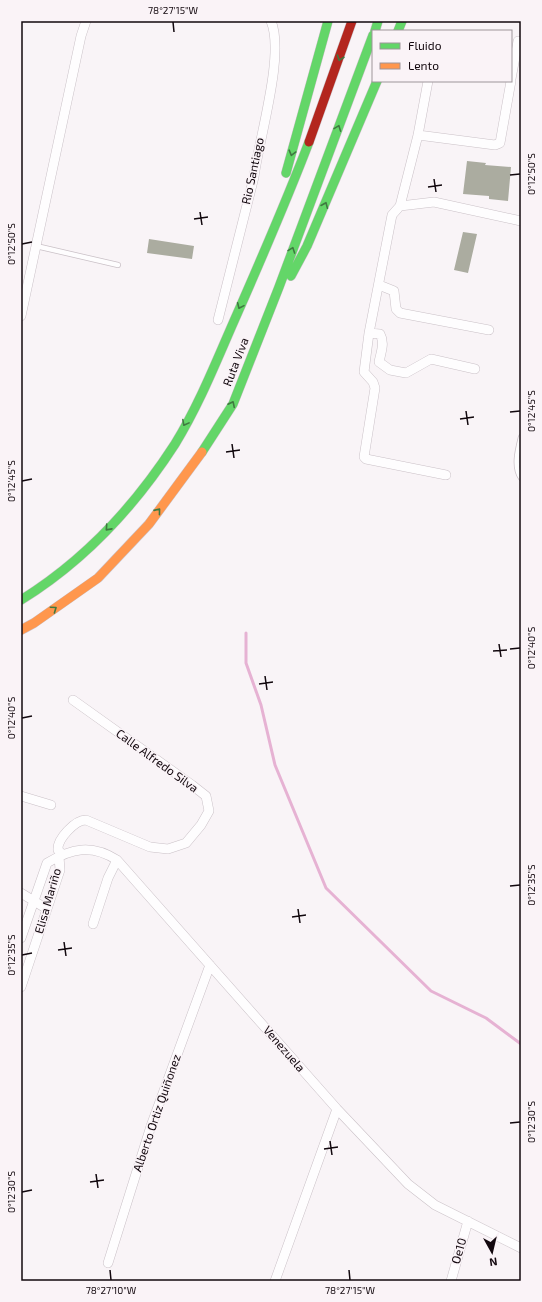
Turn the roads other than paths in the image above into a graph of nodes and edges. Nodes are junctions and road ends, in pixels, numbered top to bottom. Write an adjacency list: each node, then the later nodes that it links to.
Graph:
1 (80, 21): 6 (street)
2 (86, 21): 6 (street)
3 (271, 21): 22 (street, Rio Santiago)
4 (328, 21): 15 (highway, one-way to 15)
5 (352, 21): 15 (highway, Ruta Viva, one-way to 15)
6 (80, 36): 17 (street)
7 (372, 38): 20 (highway, Ruta Viva, one-way to 7)
8 (518, 41): 9 (street)
9 (512, 74)
10 (377, 82): 20 (highway, one-way to 10)
11 (428, 82): 13 (street)
12 (511, 82): 13 (street)
13 (418, 135): 14 (street)
14 (400, 206): 16 (street); 19 (street)
15 (283, 207): 29 (highway, Ruta Viva, one-way to 29)
16 (521, 221)
17 (36, 246): 18 (lane); 21 (street)
18 (118, 264)
19 (379, 285): 23 (street); 24 (street)
20 (279, 287): 30 (highway, Ruta Viva, one-way to 20)
21 (21, 316)
22 (218, 320)
23 (489, 330)
24 (370, 333): 25 (street); 27 (street)
25 (475, 369)
26 (521, 437): 28 (lane)
27 (446, 476)
28 (521, 478)
29 (21, 600)
30 (21, 630)
31 (73, 700): 34 (street, Calle Alfredo Silva)
32 (21, 796): 33 (street)
33 (51, 805)
34 (61, 855): 35 (street, Venezuela); 37 (street, Elisa Mariño); 38 (street, Elisa Mariño)
35 (117, 860): 39 (street); 41 (street, Venezuela)
36 (21, 893): 37 (street)
37 (33, 900): 38 (street); 40 (street, Elisa Mariño)
38 (47, 909): 42 (street, Elisa Mariño)
39 (93, 924)
40 (21, 938)
41 (210, 965): 43 (street, Venezuela); 46 (street, Alberto Ortiz Quiñonez)
42 (21, 987)
43 (337, 1109): 44 (street, Venezuela); 47 (street)
44 (468, 1221): 45 (street, Venezuela); 48 (street, Oe10)
45 (521, 1248)
46 (108, 1263)
47 (275, 1281)
48 (451, 1281)

